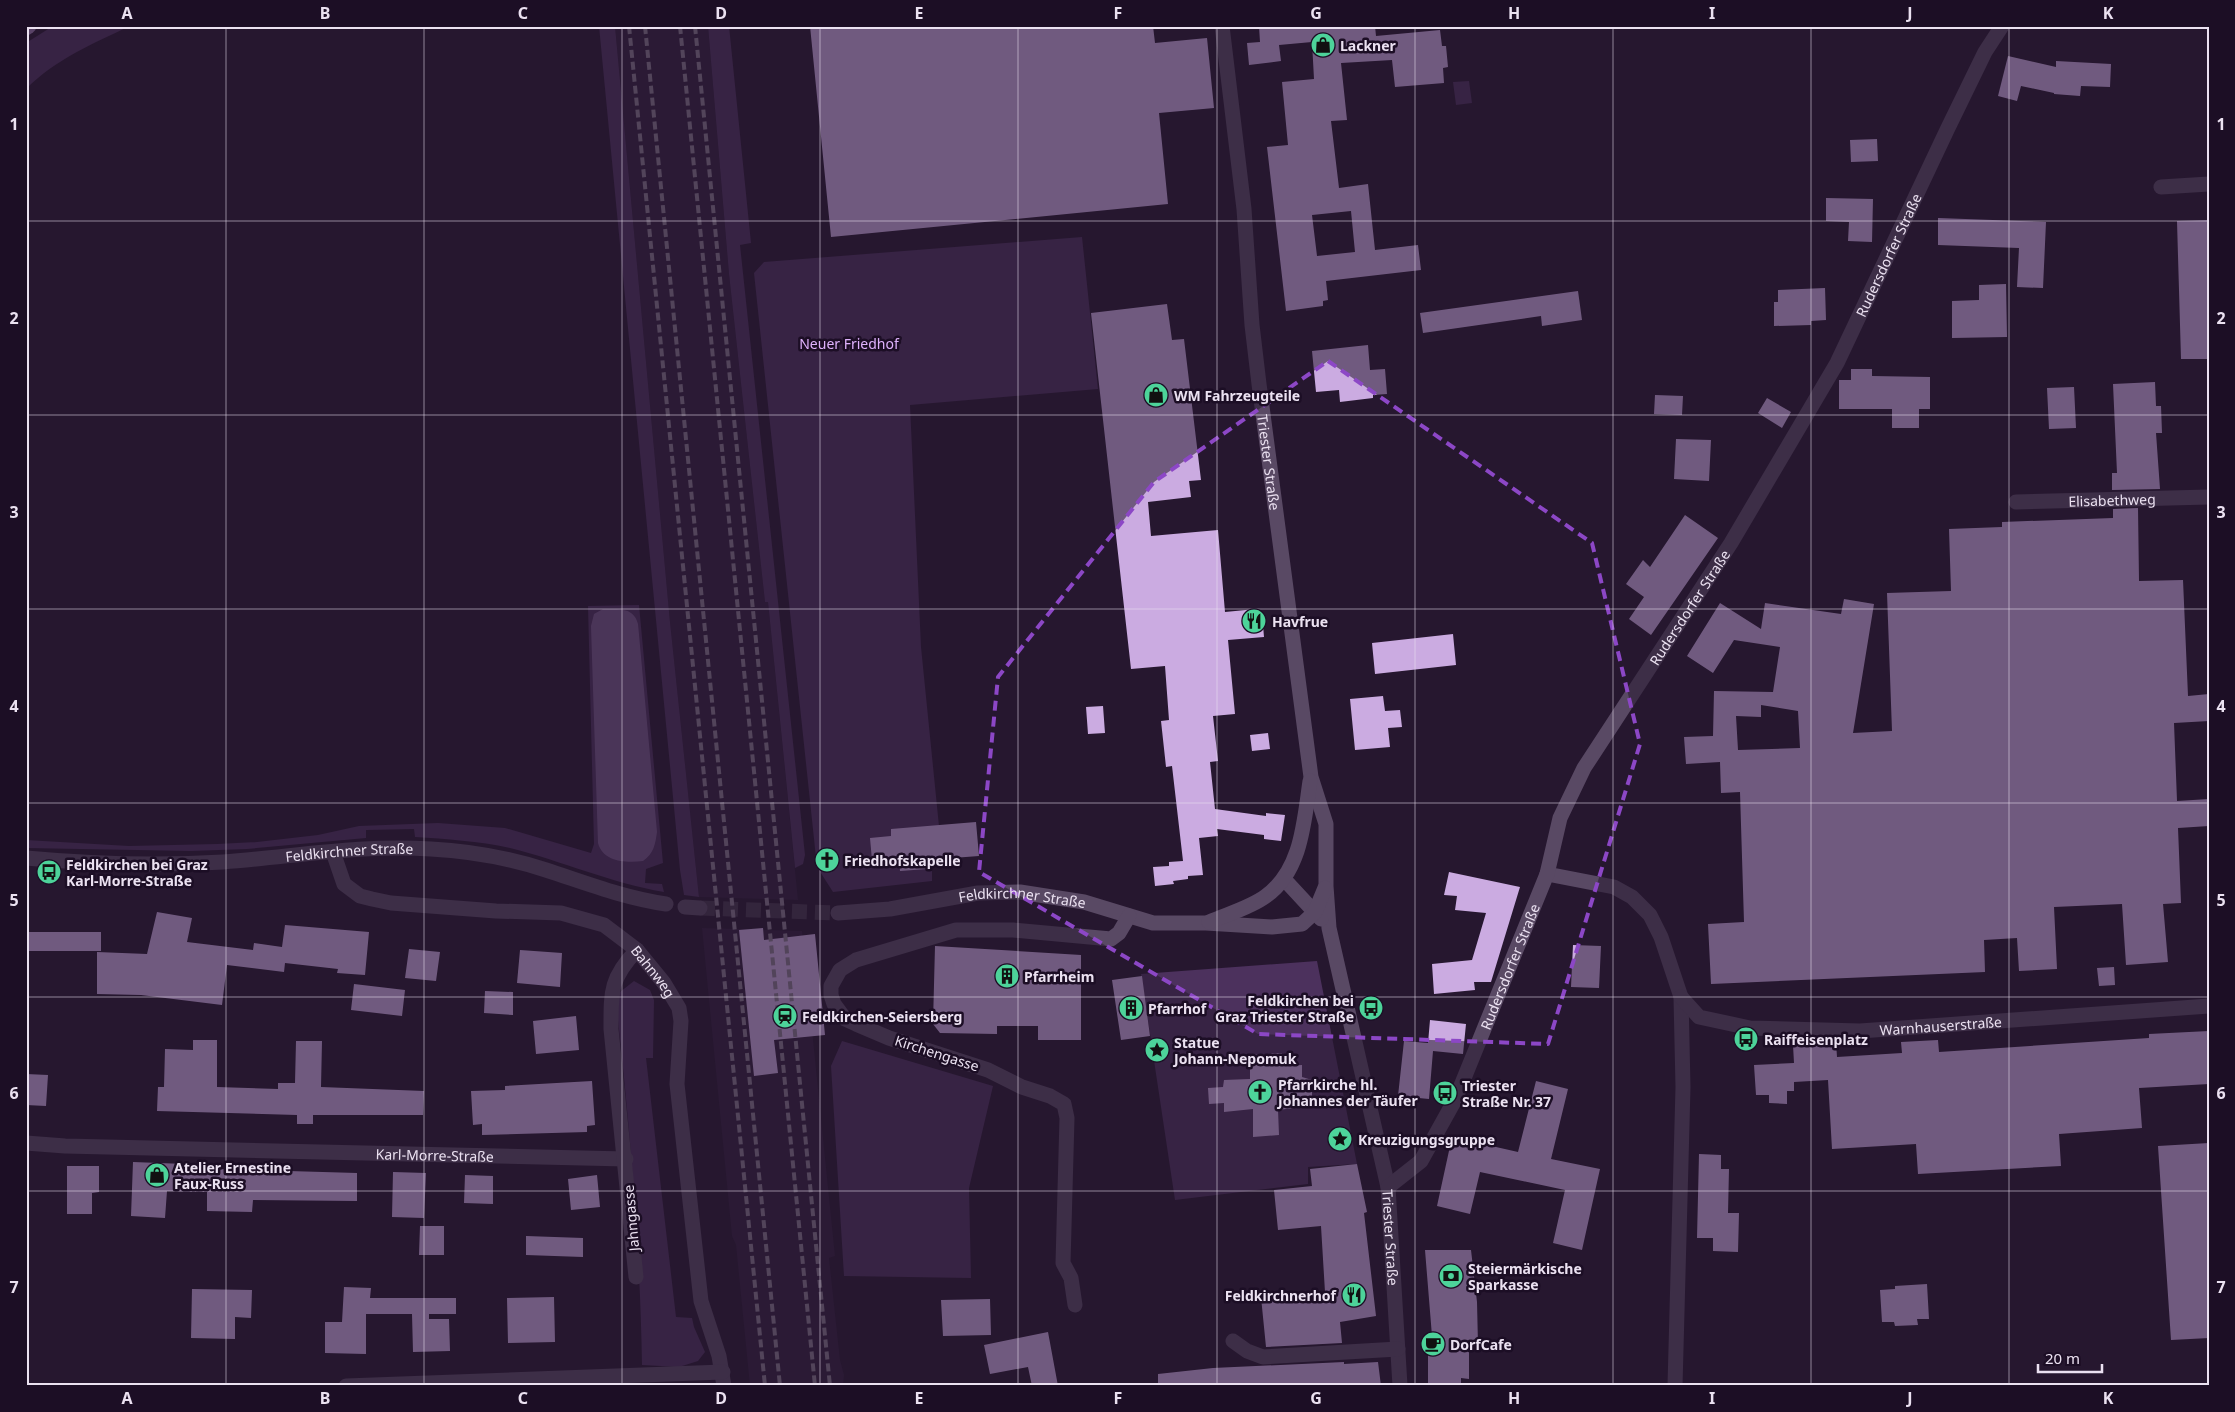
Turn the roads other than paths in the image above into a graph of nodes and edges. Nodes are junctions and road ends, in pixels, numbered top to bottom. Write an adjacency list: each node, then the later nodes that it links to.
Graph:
1 (1222, 26): 7 (street, Triester Straße)
2 (2002, 26): 10 (street, Rudersdorfer Straße)
3 (2209, 184): 4 (street)
4 (2161, 187)
5 (2209, 497): 6 (street, Elisabethweg)
6 (2016, 502)
7 (1311, 777): 11 (street); 12 (street, Triester Straße)
8 (333, 852): 9 (street, Feldkirchner Straße); 13 (street, Feldkirchner Straße); 19 (street, Bahnweg)
9 (26, 858)
10 (1547, 874): 20 (street, Warnhauserstraße); 24 (street, Rudersdorfer Straße)
11 (1284, 880): 14 (street); 17 (street)
12 (1326, 886): 14 (street); 18 (street, Triester Straße)
13 (666, 904)
14 (1315, 912): 17 (street, Feldkirchner Straße); 18 (street)
15 (838, 913): 16 (street, Feldkirchner Straße)
16 (1129, 916): 17 (street, Feldkirchner Straße); 26 (street, Kirchengasse)
17 (1206, 923)
18 (1329, 928): 24 (street, Triester Straße)
19 (637, 950): 23 (street); 29 (street, Bahnweg)
20 (1681, 997): 21 (street, Warnhauserstraße); 32 (street, Warnhauserstraße)
21 (2209, 1006)
22 (26, 1143): 23 (street, Karl-Morre-Straße)
23 (626, 1159): 25 (street, Jahngasse)
24 (1388, 1187): 28 (street, Triester Straße)
25 (636, 1277)
26 (1075, 1305)
27 (1233, 1341): 28 (street)
28 (1398, 1349): 31 (street, Triester Straße)
29 (724, 1379): 30 (street)
30 (346, 1386)
31 (1400, 1386)
32 (1676, 1386)

